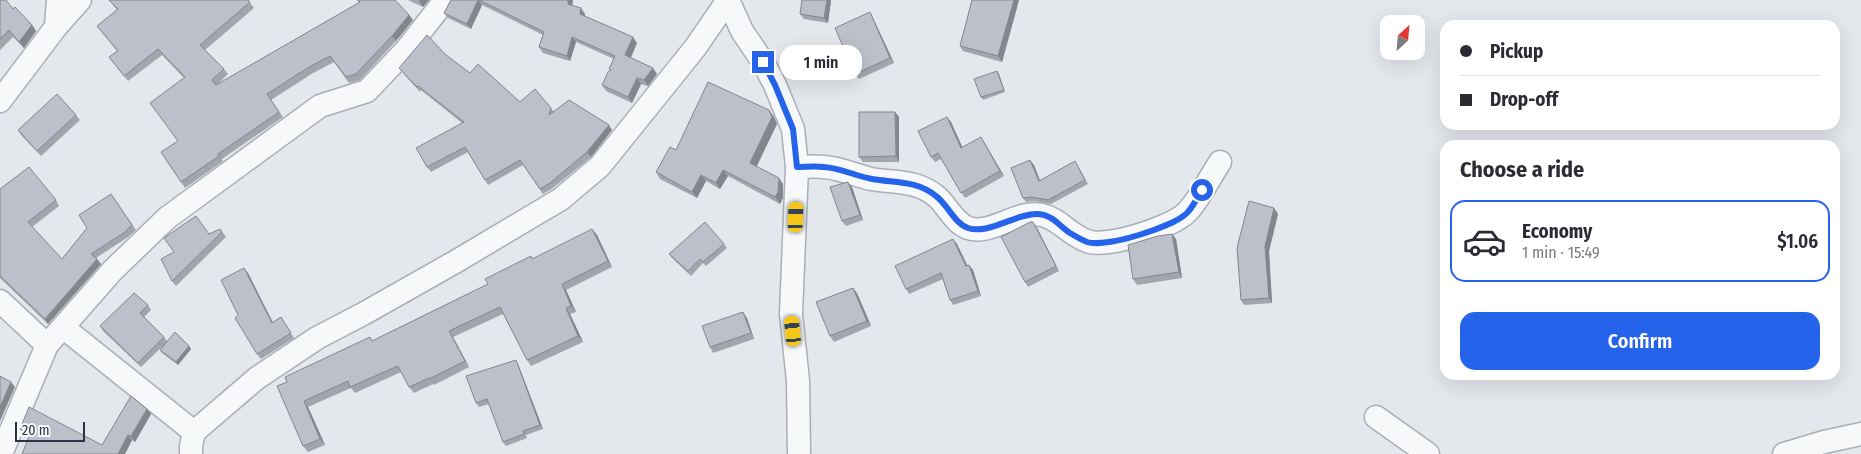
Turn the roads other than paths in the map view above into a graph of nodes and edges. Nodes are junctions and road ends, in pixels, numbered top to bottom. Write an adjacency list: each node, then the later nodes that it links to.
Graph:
1 (58, 0): 4 (street)
2 (80, 0): 4 (street)
3 (442, 3): 9 (street)
4 (56, 27): 5 (street)
5 (0, 101)
6 (1220, 162): 7 (street)
7 (797, 167): 12 (street); 16 (street)
8 (0, 301): 10 (street)
9 (64, 328): 10 (street); 12 (street)
10 (47, 345): 14 (street)
11 (1376, 417): 17 (street)
12 (194, 432): 15 (street)
13 (1861, 434): 18 (street)
14 (1, 454)
15 (191, 454)
16 (799, 454)
17 (1428, 454)
18 (1784, 454)

